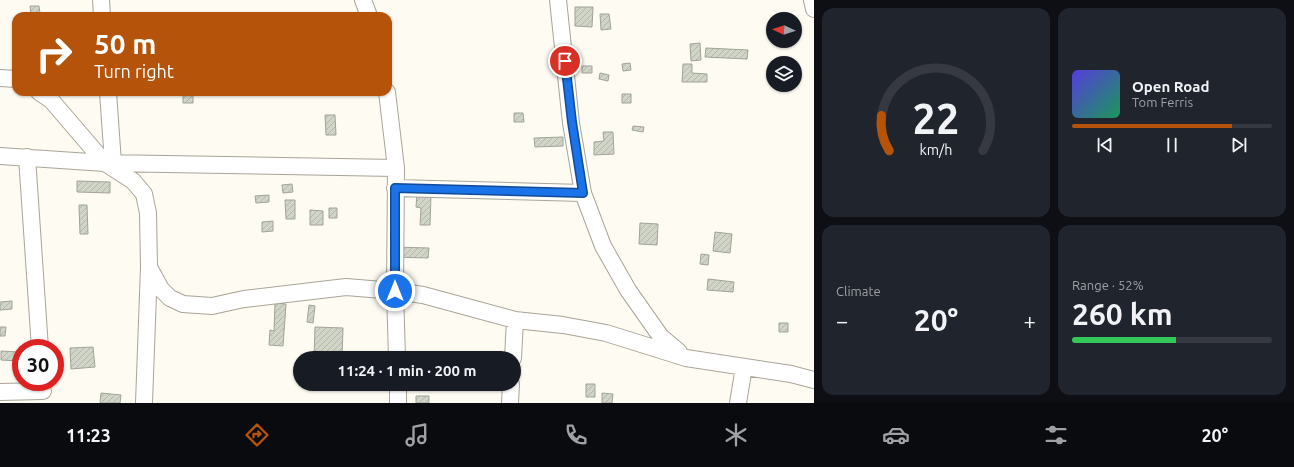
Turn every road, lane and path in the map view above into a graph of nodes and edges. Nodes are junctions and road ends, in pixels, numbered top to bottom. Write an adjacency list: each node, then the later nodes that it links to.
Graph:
1 (100, 0): 6 (street)
2 (363, 0): 7 (street)
3 (558, 0): 18 (street)
4 (812, 0): 5 (street)
5 (814, 9)
6 (102, 12)
7 (368, 12)
8 (0, 78): 9 (street)
9 (12, 79)
10 (45, 96): 15 (street)
11 (108, 96): 15 (street)
12 (387, 96): 16 (street)
13 (0, 156): 14 (street)
14 (27, 158): 15 (street); 22 (street)
15 (109, 163): 16 (street); 19 (street)
16 (396, 168): 17 (street)
17 (395, 188): 18 (street); 20 (street)
18 (583, 193): 25 (street)
19 (149, 267): 20 (street); 32 (street)
20 (395, 291): 21 (street); 23 (street)
21 (515, 320): 24 (street); 25 (street)
22 (39, 339)
23 (397, 351)
24 (513, 351)
25 (686, 358): 26 (street)
26 (744, 367): 27 (street); 35 (street)
27 (814, 380)
28 (398, 391): 33 (street)
29 (511, 391): 34 (street)
30 (0, 392): 31 (street)
31 (43, 392)
32 (144, 403)
33 (398, 403)
34 (510, 403)
35 (738, 403)

